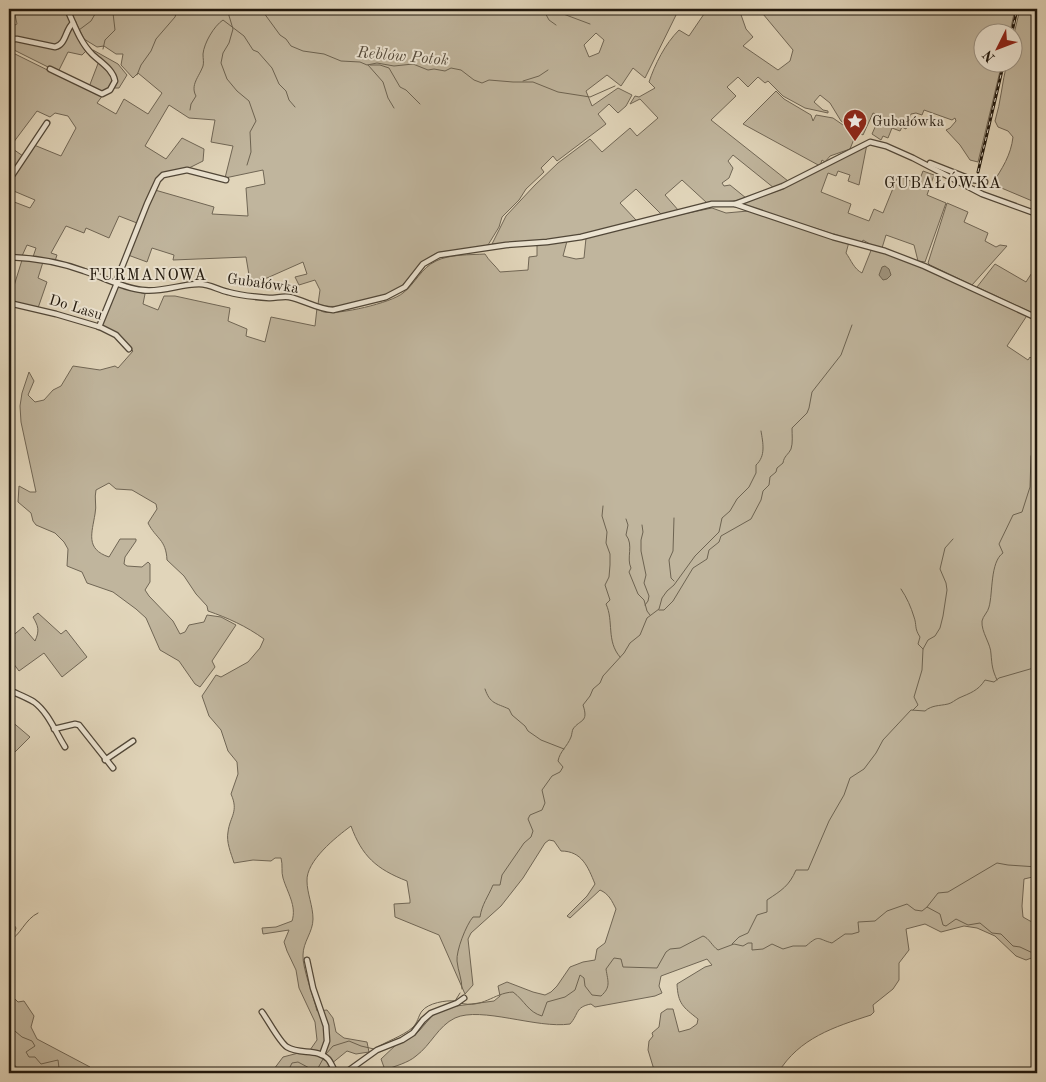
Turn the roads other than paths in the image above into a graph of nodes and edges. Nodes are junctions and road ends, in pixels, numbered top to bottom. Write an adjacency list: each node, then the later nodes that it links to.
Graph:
1 (67, 9): 2 (street)
2 (73, 23): 3 (street); 4 (street)
3 (9, 39)
4 (50, 69)
5 (47, 123): 7 (street)
6 (930, 163): 9 (street)
7 (9, 180)
8 (226, 180): 13 (street)
9 (985, 182)
10 (735, 204): 11 (street, Gubałówka); 13 (street, Gubałówka); 15 (street, Gubałówka)
11 (1037, 214)
12 (9, 257): 13 (street, Gubałówka)
13 (116, 283): 16 (street)
14 (9, 303): 16 (street, Do Lasu)
15 (1037, 318)
16 (99, 327): 17 (street, Do Lasu)
17 (129, 349)
18 (9, 690): 19 (street)
19 (54, 729): 21 (street); 22 (street)
20 (133, 740): 22 (street)
21 (65, 747)
22 (106, 760): 23 (street)
23 (113, 768)
24 (307, 960): 27 (street)
25 (464, 998): 29 (street)
26 (262, 1012): 27 (street)
27 (322, 1055): 28 (street)
28 (336, 1073)
29 (345, 1073)

